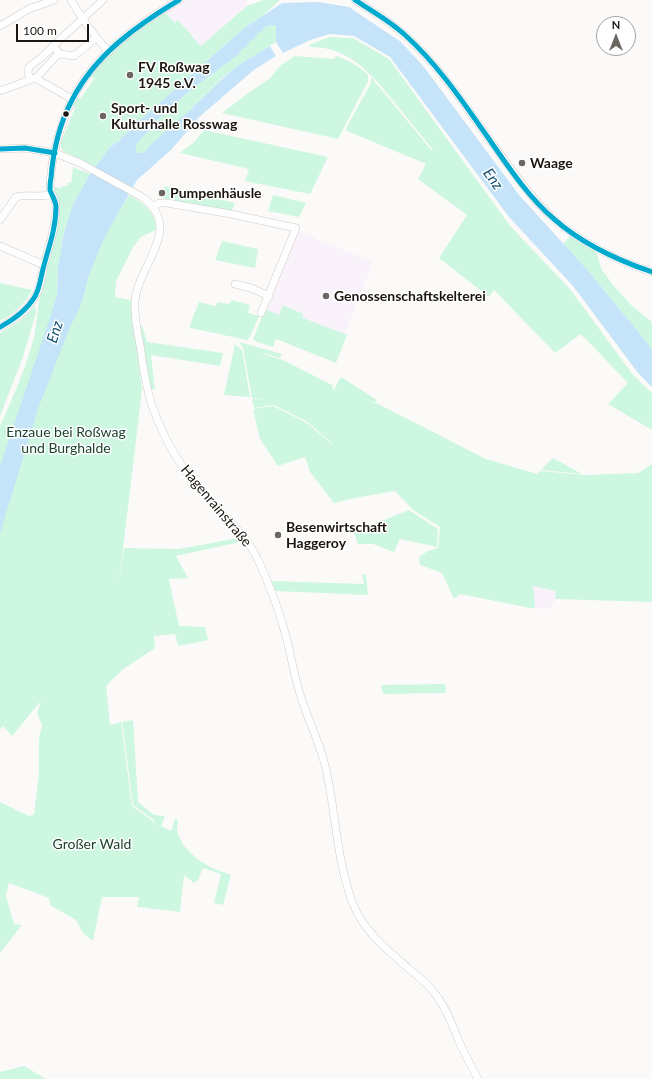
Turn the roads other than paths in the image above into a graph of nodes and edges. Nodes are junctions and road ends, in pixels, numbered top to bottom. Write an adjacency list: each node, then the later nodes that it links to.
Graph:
1 (54, 0): 7 (street)
2 (71, 0): 6 (street)
3 (103, 0): 6 (street)
4 (179, 0): 10 (street)
5 (355, 0): 22 (street)
6 (82, 20): 8 (street); 9 (street)
7 (0, 26)
8 (96, 38): 10 (street); 11 (street)
9 (53, 46): 11 (street); 12 (street)
10 (109, 52): 14 (street)
11 (59, 53): 12 (street)
12 (33, 79): 13 (street); 14 (street)
13 (0, 90)
14 (72, 99): 16 (street)
15 (0, 149): 16 (street)
16 (55, 153): 17 (street); 18 (street)
17 (52, 194): 19 (street); 21 (street)
18 (153, 208): 24 (street); 27 (street, Hagenrainstraße)
19 (0, 220)
20 (0, 246): 21 (street)
21 (44, 265): 26 (street)
22 (652, 272)
23 (235, 284): 24 (street)
24 (269, 296): 25 (street)
25 (262, 312)
26 (0, 327)
27 (478, 1079)

